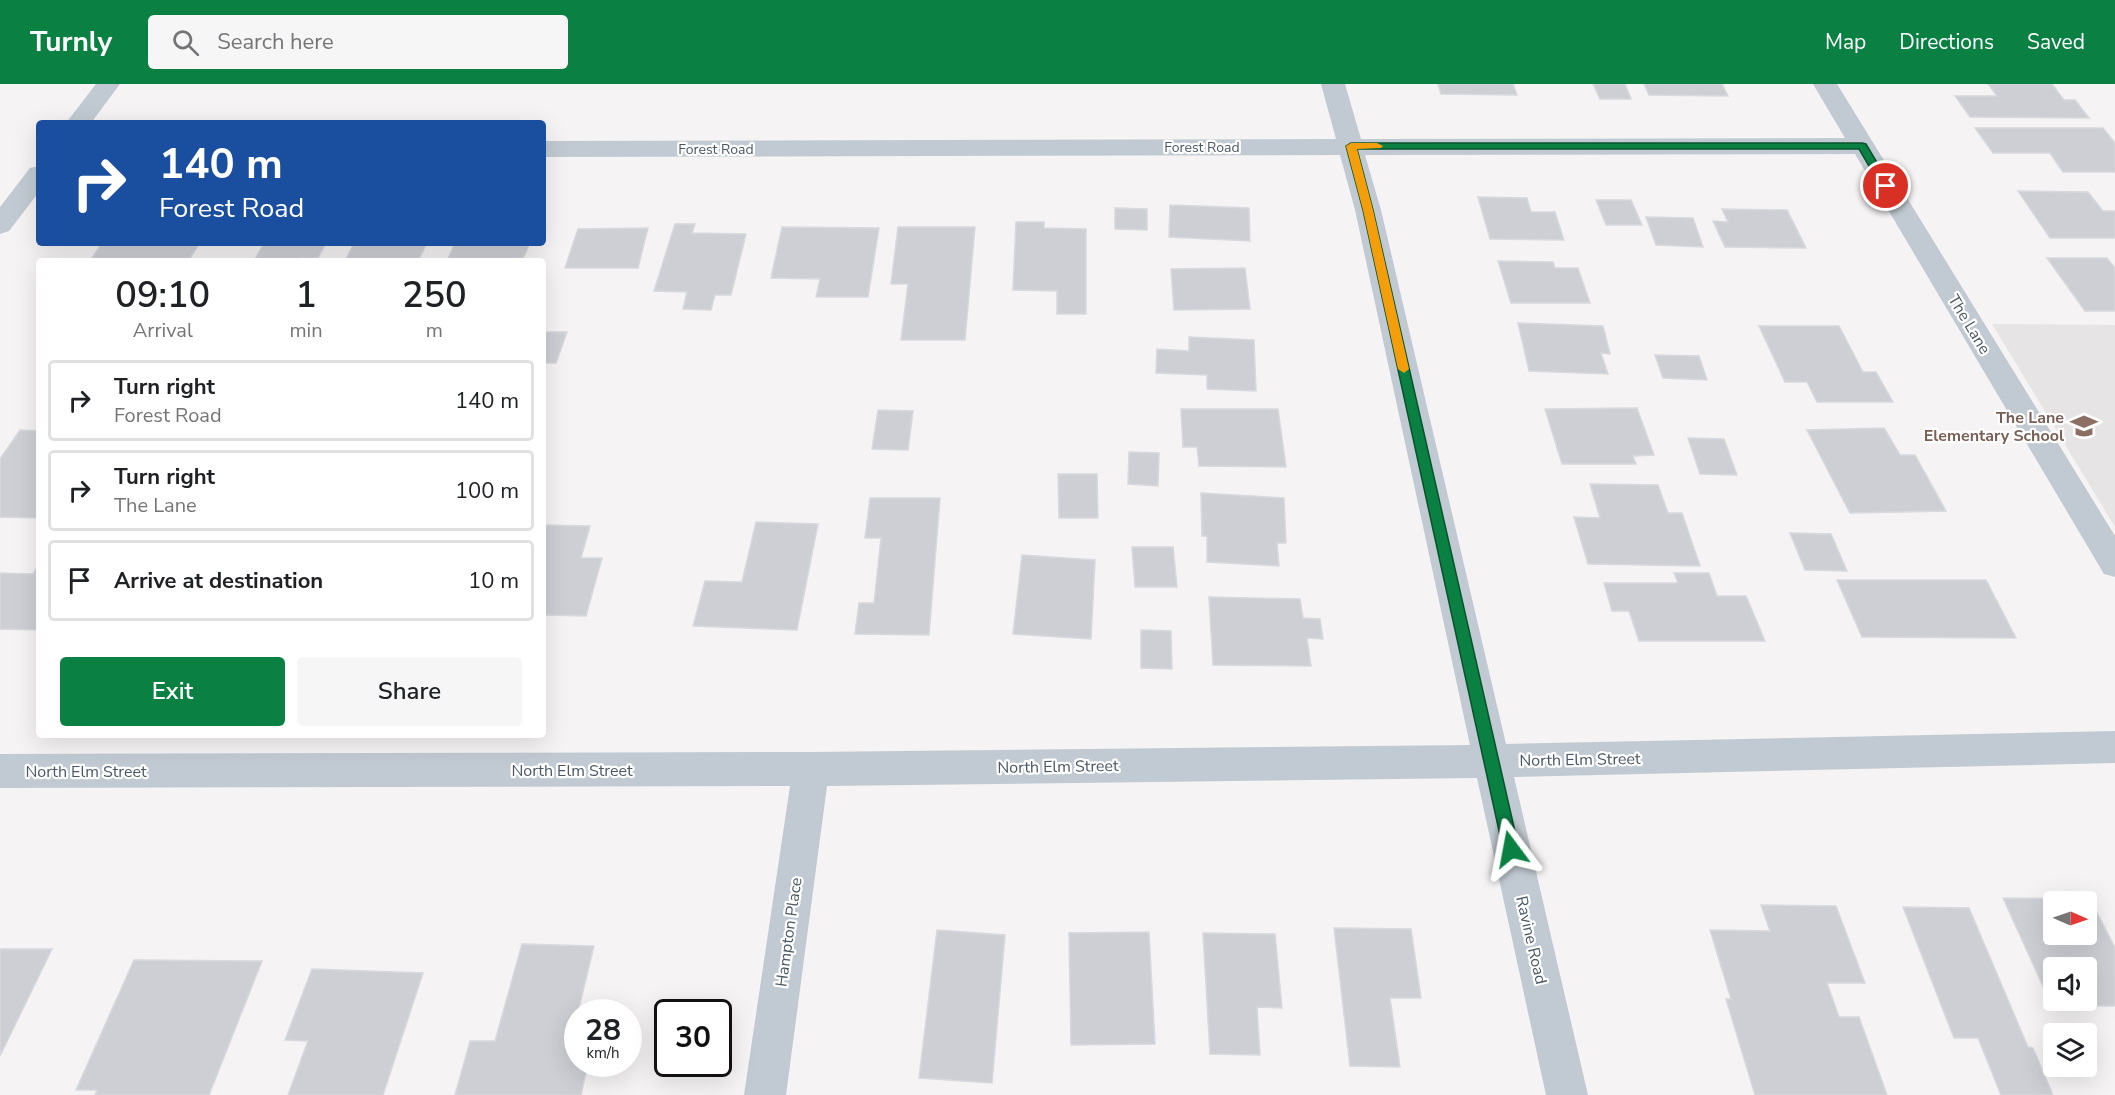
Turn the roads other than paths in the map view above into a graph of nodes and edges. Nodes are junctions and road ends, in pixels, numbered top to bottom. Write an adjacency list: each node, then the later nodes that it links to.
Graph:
1 (108, 84): 4 (street)
2 (1333, 84): 5 (street, Ravine Road)
3 (1825, 84): 6 (street, The Lane)
4 (80, 120)
5 (1351, 146): 6 (street, Forest Road); 7 (street, Forest Road); 12 (street, Ravine Road)
6 (1862, 146): 10 (street, The Lane)
7 (546, 149)
8 (36, 178): 9 (street)
9 (0, 225)
10 (2115, 564)
11 (2115, 747): 12 (street, North Elm Street)
12 (1491, 761): 13 (street, North Elm Street); 16 (street, Ravine Road)
13 (811, 769): 14 (street, North Elm Street); 15 (street, Hampton Place)
14 (0, 771)
15 (765, 1095)
16 (1567, 1095)

